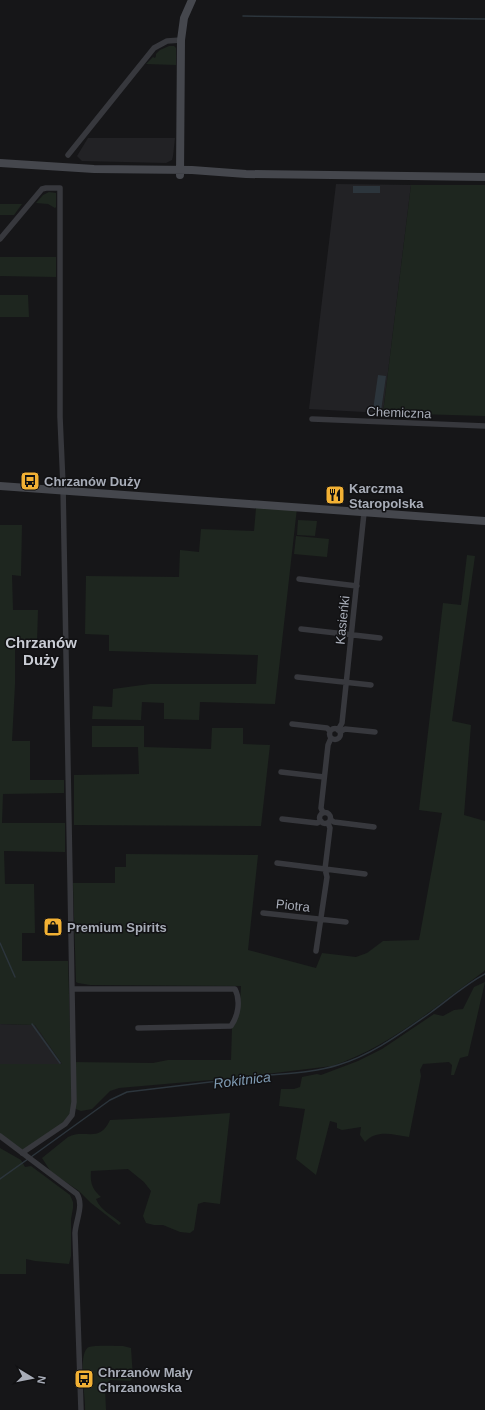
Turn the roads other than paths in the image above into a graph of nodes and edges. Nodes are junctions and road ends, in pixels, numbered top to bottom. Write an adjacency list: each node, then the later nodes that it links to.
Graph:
1 (192, 0): 2 (main road)
2 (181, 40): 3 (street); 6 (main road)
3 (68, 155)
4 (0, 163): 6 (main road)
5 (0, 168): 6 (main road)
6 (180, 173): 7 (main road)
7 (485, 177)
8 (0, 239): 12 (street)
9 (312, 419): 10 (street, Chemiczna)
10 (485, 426)
11 (0, 486): 12 (main road)
12 (63, 490): 13 (main road); 42 (street)
13 (364, 513): 14 (main road); 16 (street, Kasieńki)
14 (485, 521)
15 (299, 579): 16 (street)
16 (357, 586): 18 (street, Kasieńki)
17 (301, 629): 18 (street)
18 (351, 634): 19 (street); 21 (street, Kasieńki)
19 (380, 638)
20 (297, 677): 21 (street)
21 (346, 683): 22 (street); 25 (street, Kasieńki)
22 (371, 685)
23 (292, 724): 24 (street)
24 (330, 731): 25 (street); 27 (street)
25 (339, 731): 26 (street); 27 (street)
26 (375, 732)
27 (331, 738): 29 (street)
28 (281, 772): 29 (street)
29 (324, 777): 30 (street)
30 (323, 813): 32 (street); 33 (street)
31 (282, 819): 32 (street)
32 (321, 821): 33 (street)
33 (329, 822): 34 (street); 36 (street)
34 (374, 827)
35 (277, 863): 36 (street)
36 (325, 868): 37 (street); 39 (street)
37 (365, 874)
38 (263, 912): 39 (street, Piotra)
39 (321, 919): 40 (street, Piotra); 41 (street)
40 (346, 922)
41 (316, 951)
42 (72, 989): 43 (street); 45 (street)
43 (138, 1028)
44 (0, 1136): 45 (street)
45 (27, 1157): 46 (street)
46 (81, 1410)

